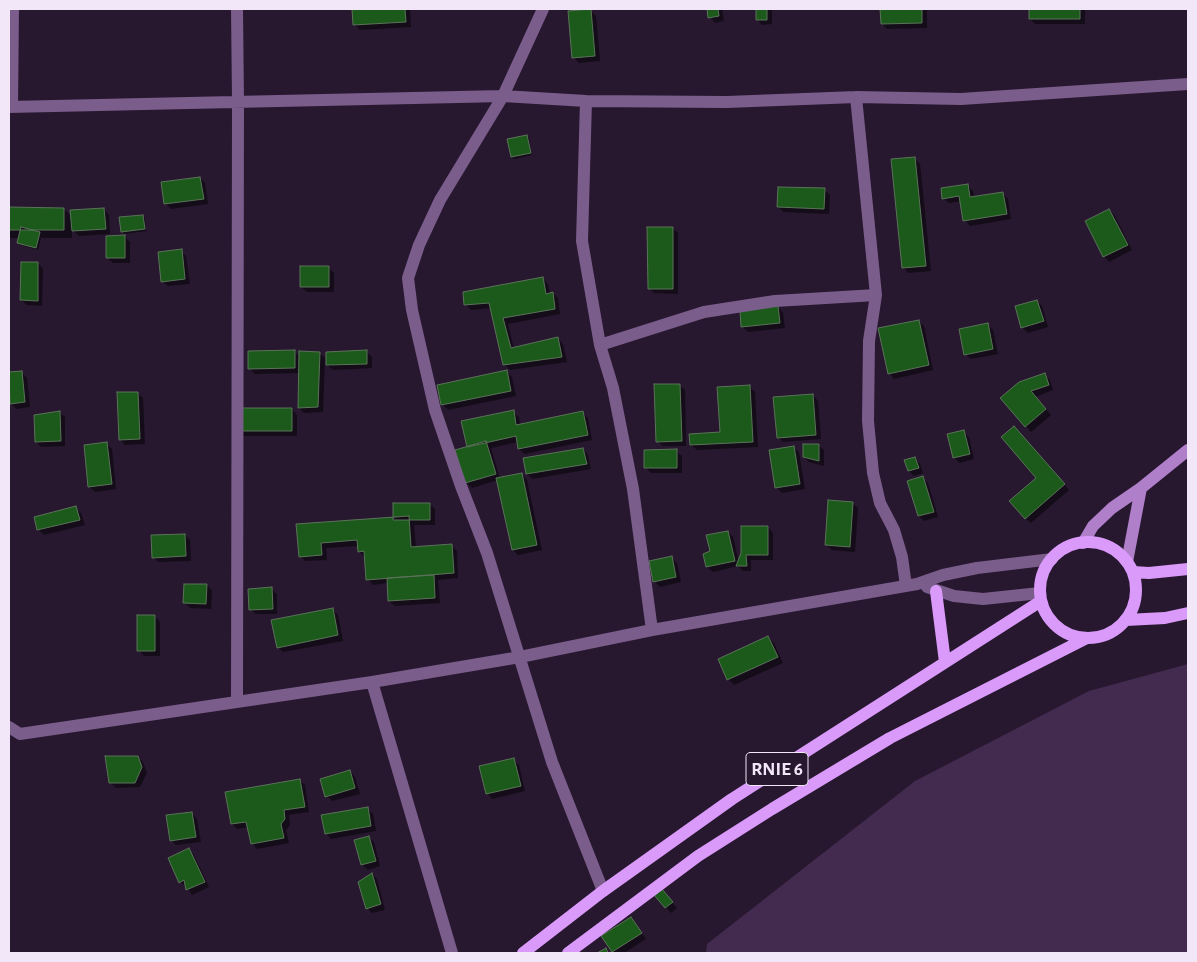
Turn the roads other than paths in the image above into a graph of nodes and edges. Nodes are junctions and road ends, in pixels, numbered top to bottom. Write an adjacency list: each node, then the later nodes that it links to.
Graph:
1 (13, 9): 9 (street)
2 (237, 9): 8 (street)
3 (543, 9): 5 (street)
4 (1188, 84): 6 (street)
5 (503, 96): 7 (street); 8 (street); 25 (street)
6 (856, 97): 7 (street); 10 (street)
7 (586, 101): 11 (street)
8 (238, 102): 9 (street); 28 (street)
9 (10, 107)
10 (876, 295): 11 (street); 18 (street)
11 (600, 345): 23 (street)
12 (1188, 450): 13 (main road)
13 (1141, 488): 14 (main road); 16 (main road)
14 (1083, 543): 15 (main road); 16 (main road)
15 (1052, 559): 18 (street); 20 (main road)
16 (1130, 567): 17 (main road); 22 (main road, RNIE 6)
17 (1188, 569)
18 (912, 585): 19 (street); 23 (street)
19 (936, 590): 20 (street); 26 (main road)
20 (1041, 597): 24 (main road, RNIE 6); 26 (main road, RNIE 6)
21 (1188, 613): 22 (main road)
22 (1126, 620): 24 (main road, RNIE 6)
23 (652, 630): 25 (street)
24 (1087, 638): 33 (main road, RNIE 6)
25 (520, 657): 27 (street); 30 (street)
26 (945, 662): 30 (main road, RNIE 6)
27 (372, 682): 28 (street); 31 (street)
28 (237, 701): 29 (street)
29 (12, 732)
30 (603, 891): 32 (main road, RNIE 6)
31 (452, 953)
32 (523, 953)
33 (568, 953)

